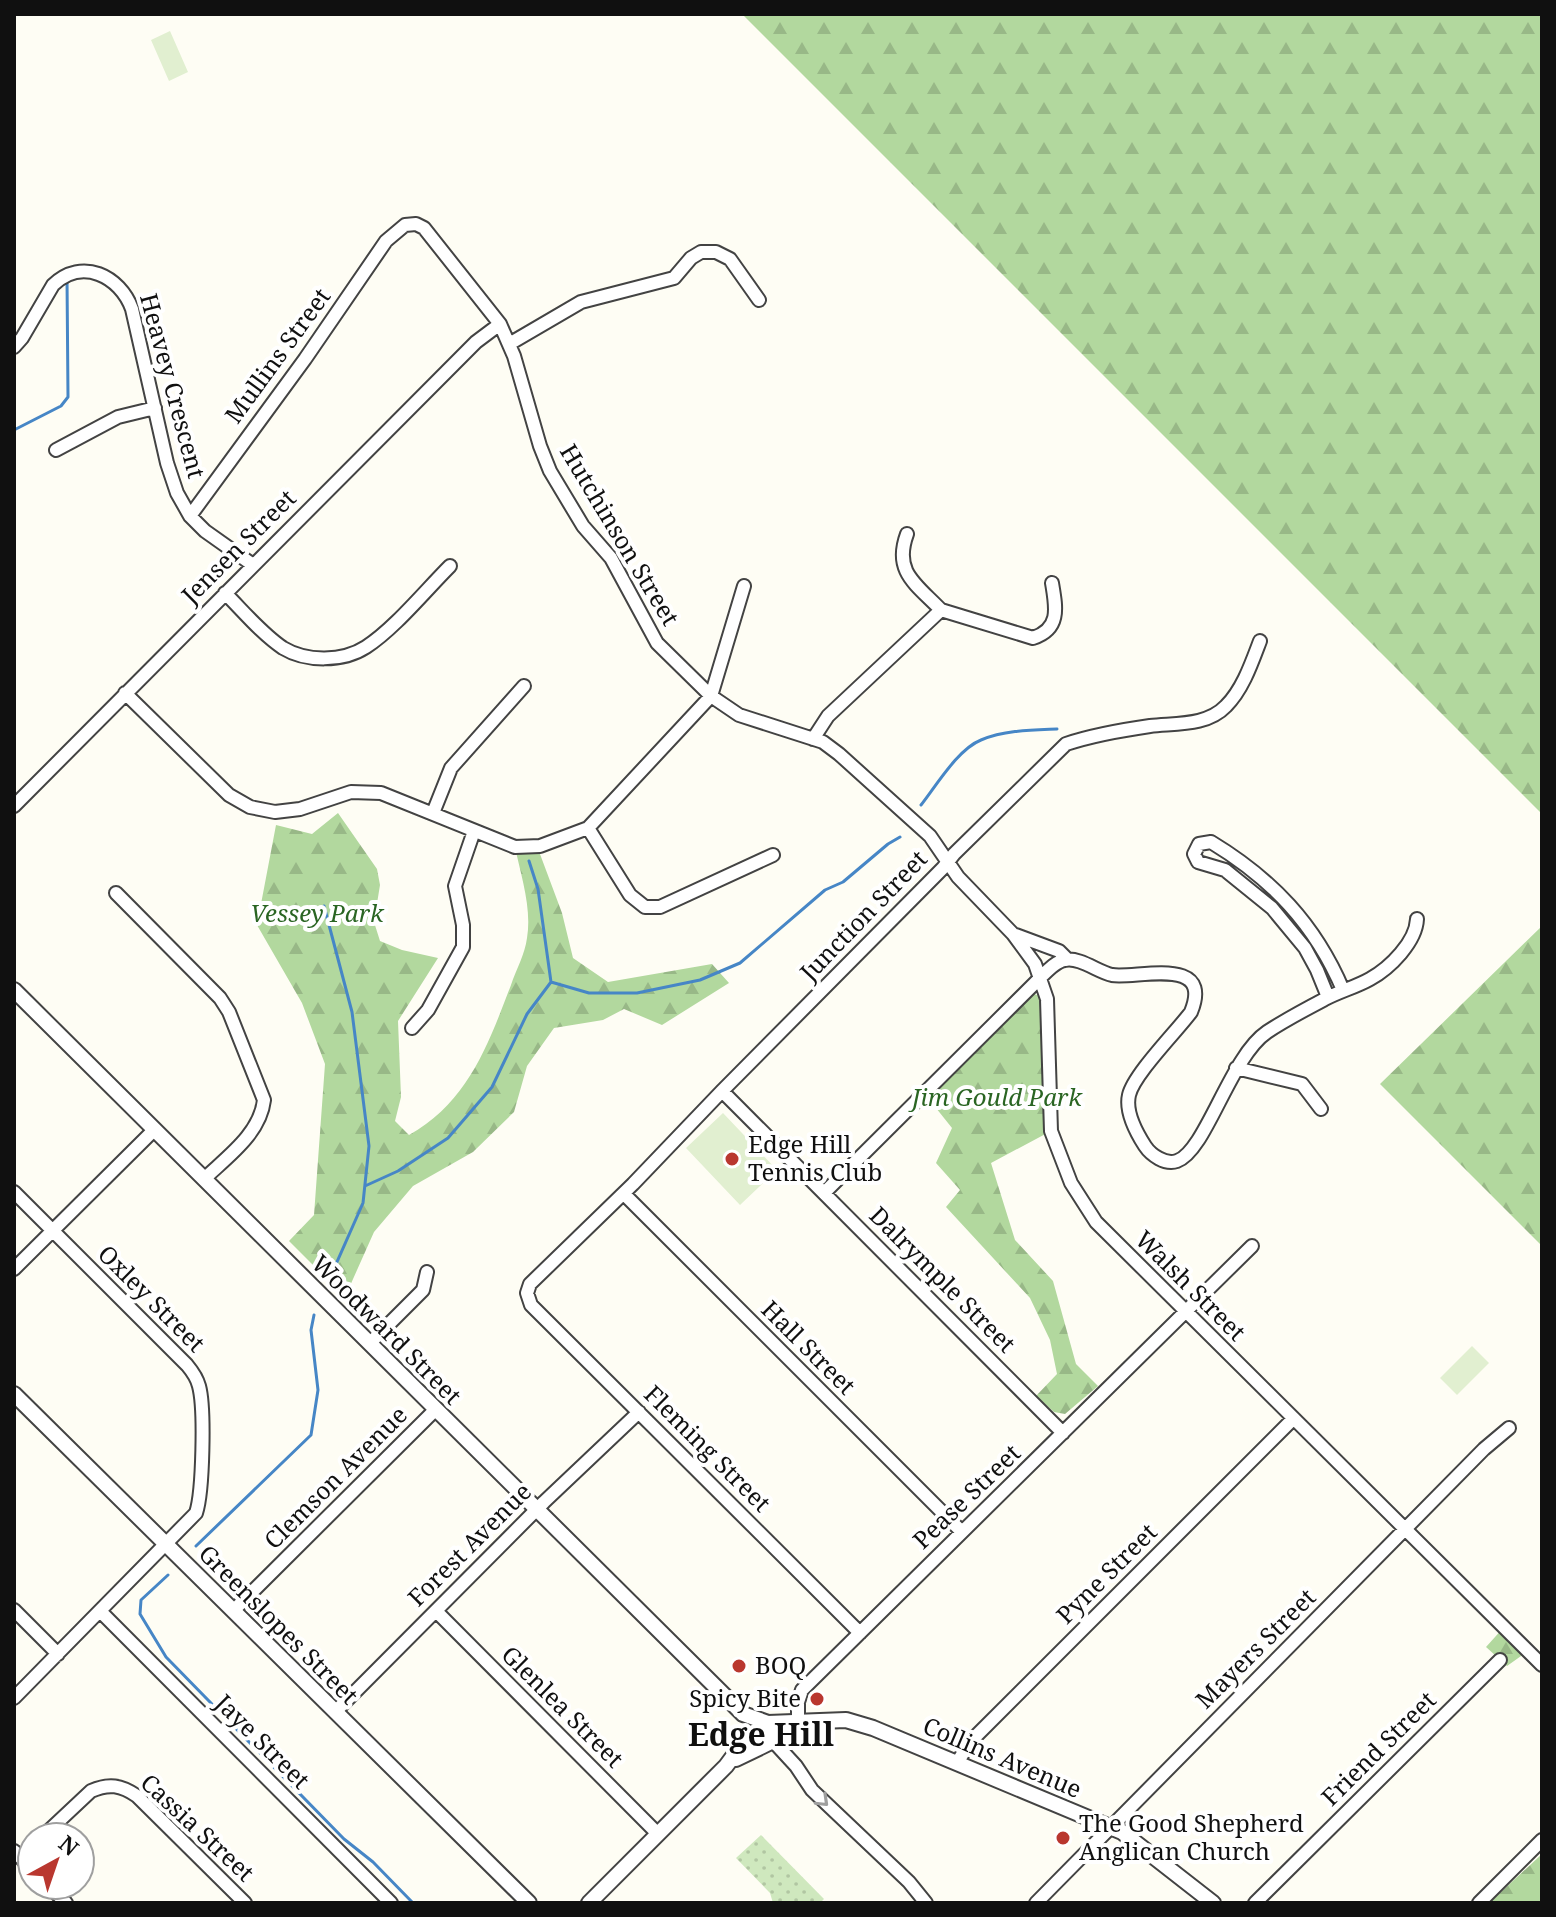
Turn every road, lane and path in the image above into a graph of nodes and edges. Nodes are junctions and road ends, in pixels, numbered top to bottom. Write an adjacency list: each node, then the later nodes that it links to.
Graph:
1 (405, 225): 3 (street, Hutchinson Street); 8 (street, Mullins Street)
2 (759, 300): 4 (street)
3 (500, 324): 4 (street, Hutchinson Street); 10 (street, Jensen Street)
4 (509, 344): 19 (street, Hutchinson Street)
5 (14, 347): 6 (street, Heavey Crescent)
6 (155, 408): 7 (street); 8 (street, Heavey Crescent)
7 (56, 450)
8 (190, 516): 10 (street, Heavey Crescent)
9 (907, 534): 15 (street)
10 (253, 565): 14 (street, Jensen Street)
11 (450, 566): 14 (street)
12 (1052, 583): 15 (street)
13 (744, 586): 19 (street)
14 (225, 593): 18 (street, Jensen Street)
15 (941, 610): 20 (street)
16 (1260, 641): 26 (street, Junction Street)
17 (524, 686): 22 (street)
18 (125, 693): 21 (street, Jensen Street); 22 (street)
19 (711, 696): 20 (street, Hutchinson Street); 23 (street)
20 (813, 739): 26 (street, Hutchinson Street)
21 (14, 806)
22 (433, 813): 24 (street)
23 (588, 828): 24 (street); 25 (street)
24 (474, 831): 35 (street)
25 (773, 855)
26 (948, 862): 29 (street, Walsh Street); 37 (street, Junction Street)
27 (116, 893): 40 (street)
28 (1417, 919): 33 (street)
29 (1013, 934): 30 (street); 31 (street, Walsh Street)
30 (1067, 959): 31 (street); 36 (street)
31 (1040, 978): 42 (street); 49 (street, Walsh Street)
32 (14, 990): 39 (street, Woodward Street)
33 (1343, 990): 34 (street); 34 (street)
34 (1328, 997): 36 (street)
35 (412, 1028)
36 (1236, 1068): 38 (street)
37 (722, 1091): 42 (street, Dalrymple Street); 43 (street, Junction Street)
38 (1321, 1109)
39 (154, 1130): 40 (street, Woodward Street); 44 (street)
40 (204, 1179): 50 (street, Woodward Street)
41 (14, 1192): 44 (street, Oxley Street)
42 (824, 1193): 56 (street, Dalrymple Street)
43 (624, 1194): 48 (street, Junction Street); 59 (street, Hall Street)
44 (53, 1231): 46 (street); 60 (street, Oxley Street)
45 (1252, 1246): 49 (street, Pease Street)
46 (14, 1269)
47 (427, 1272): 50 (street)
48 (527, 1293): 53 (street, Fleming Street)
49 (1184, 1312): 54 (street, Walsh Street); 56 (street, Pease Street)
50 (370, 1343): 52 (street, Woodward Street)
51 (14, 1394): 60 (street, Greenslopes Street)
52 (436, 1409): 57 (street, Woodward Street); 62 (street, Clemson Avenue)
53 (639, 1412): 57 (street, Forest Avenue); 65 (street, Fleming Street)
54 (1293, 1419): 58 (street, Walsh Street); 76 (street, Pyne Street)
55 (1509, 1428): 58 (street, Mayers Street)
56 (1063, 1433): 59 (street, Pease Street)
57 (537, 1510): 63 (street, Forest Avenue); 70 (street, Woodward Street)
58 (1405, 1529): 68 (street, Walsh Street); 78 (street, Mayers Street)
59 (962, 1532): 65 (street, Pease Street)
60 (167, 1545): 62 (street, Greenslopes Street); 64 (street, Oxley Street)
61 (14, 1610): 66 (street)
62 (233, 1611): 71 (street, Greenslopes Street)
63 (436, 1611): 71 (street, Forest Avenue); 79 (street, Glenlea Street)
64 (101, 1612): 66 (street, Oxley Street); 84 (street, Jaye Street)
65 (860, 1633): 72 (street, Pease Street)
66 (58, 1654): 69 (street, Oxley Street)
67 (1500, 1660): 90 (street, Friend Street)
68 (1542, 1665)
69 (14, 1698)
70 (728, 1701): 73 (street, Woodward Street); 74 (street, Woodward Street)
71 (335, 1712): 81 (street, Greenslopes Street)
72 (798, 1720): 73 (street, Collins Avenue); 75 (street); 76 (street, Collins Avenue)
73 (764, 1722): 74 (street); 75 (street)
74 (752, 1738): 75 (street); 79 (street)
75 (774, 1739): 87 (street, one-way to 87)
76 (957, 1763): 78 (street, Collins Avenue)
77 (59, 1821): 83 (street, Cassia Street)
78 (1111, 1827): 88 (street, Mayers Street); 89 (street, Collins Avenue)
79 (658, 1834): 82 (street)
80 (1542, 1840): 91 (street)
81 (511, 1889): 85 (street, Greenslopes Street); 86 (street, Greenslopes Street)
82 (591, 1902)
83 (245, 1903)
84 (391, 1903)
85 (522, 1903)
86 (529, 1903)
87 (926, 1903)
88 (1036, 1903)
89 (1213, 1903)
90 (1255, 1903)
91 (1479, 1903)

